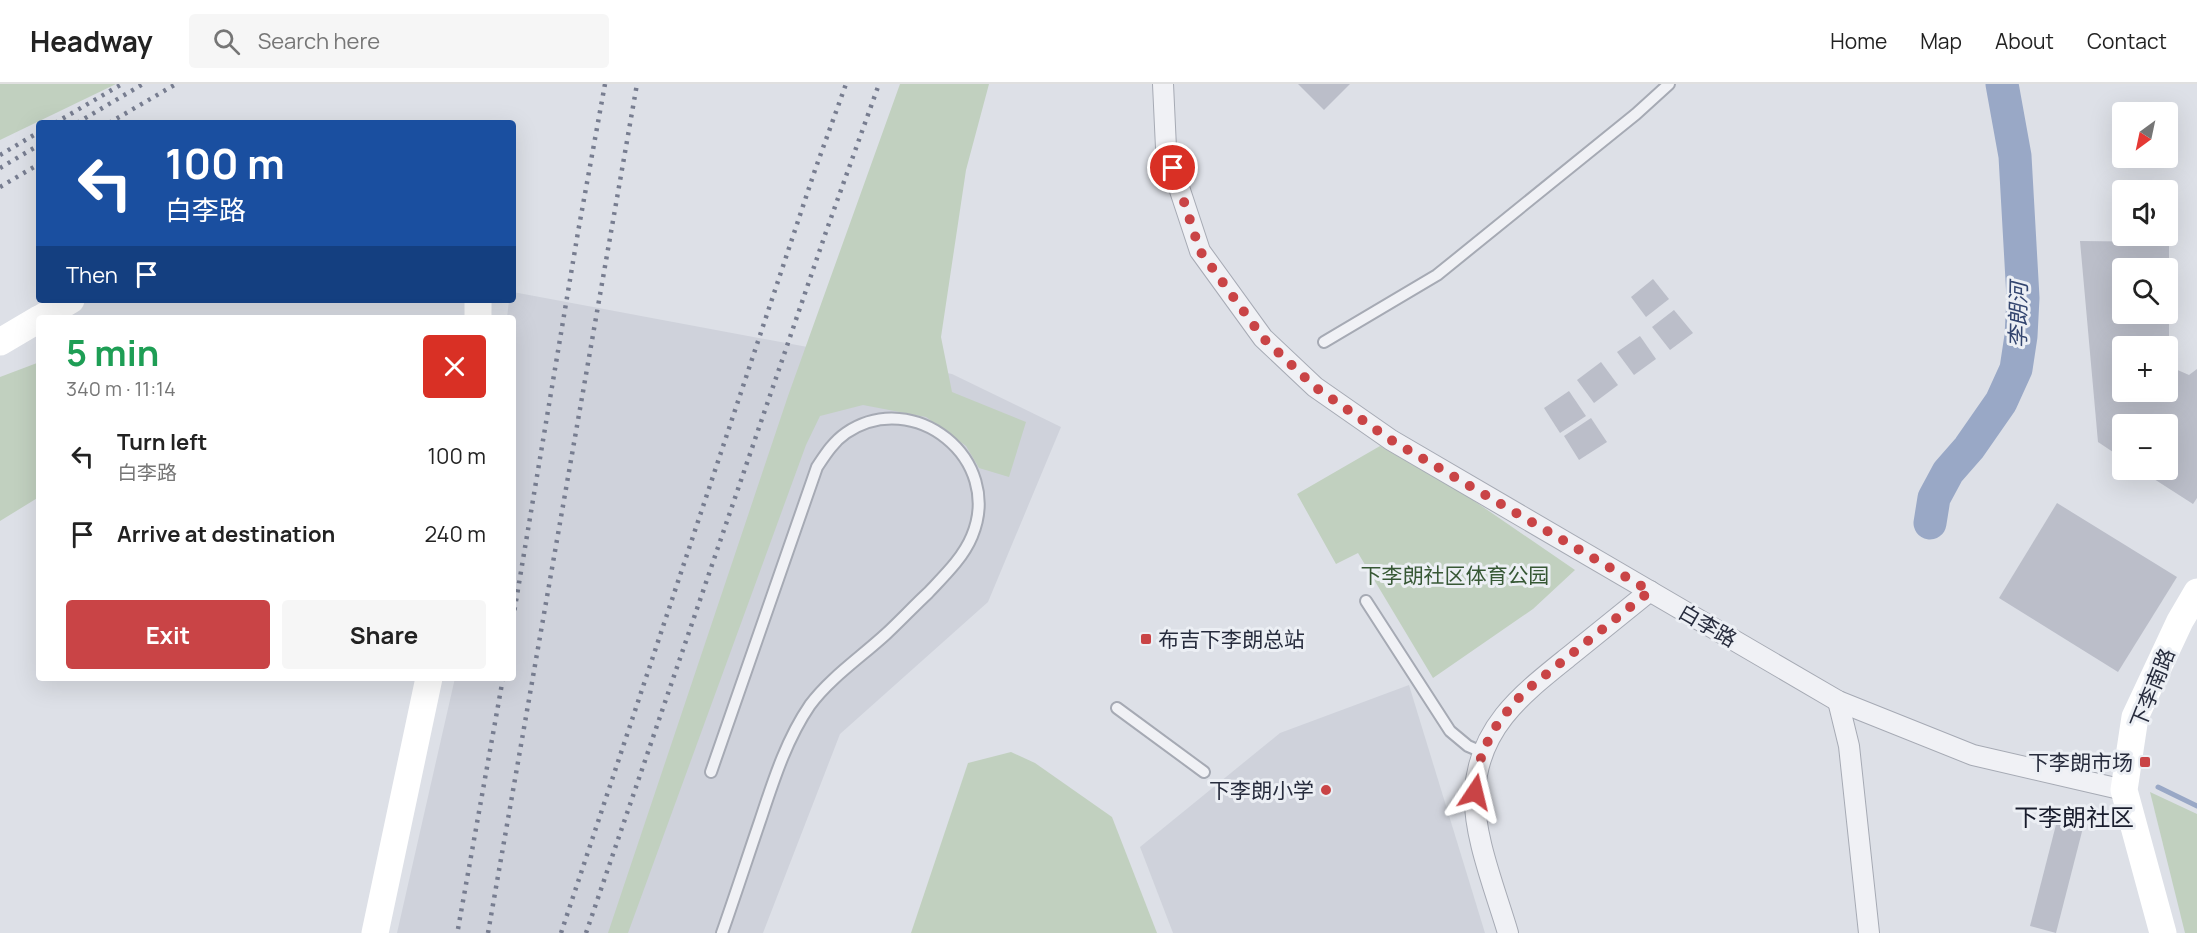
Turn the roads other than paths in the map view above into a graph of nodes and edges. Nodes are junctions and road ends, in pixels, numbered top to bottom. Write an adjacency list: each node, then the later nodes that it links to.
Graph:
1 (1163, 84): 8 (street, 白李路)
2 (1669, 84): 7 (lane)
3 (66, 303): 4 (street)
4 (47, 315)
5 (36, 321): 6 (street)
6 (0, 342)
7 (1324, 342)
8 (1650, 591): 12 (street, 白李路); 14 (street)
9 (2197, 592): 17 (street, 下李南路)
10 (1366, 601): 14 (lane)
11 (428, 681): 18 (street)
12 (1838, 700): 17 (street, 白李路); 21 (street)
13 (1117, 708): 16 (lane)
14 (1482, 752): 20 (street)
15 (711, 772): 19 (lane)
16 (1204, 772)
17 (2124, 790): 22 (street)
18 (375, 933)
19 (722, 933)
20 (1508, 933)
21 (1869, 933)
22 (2163, 933)

